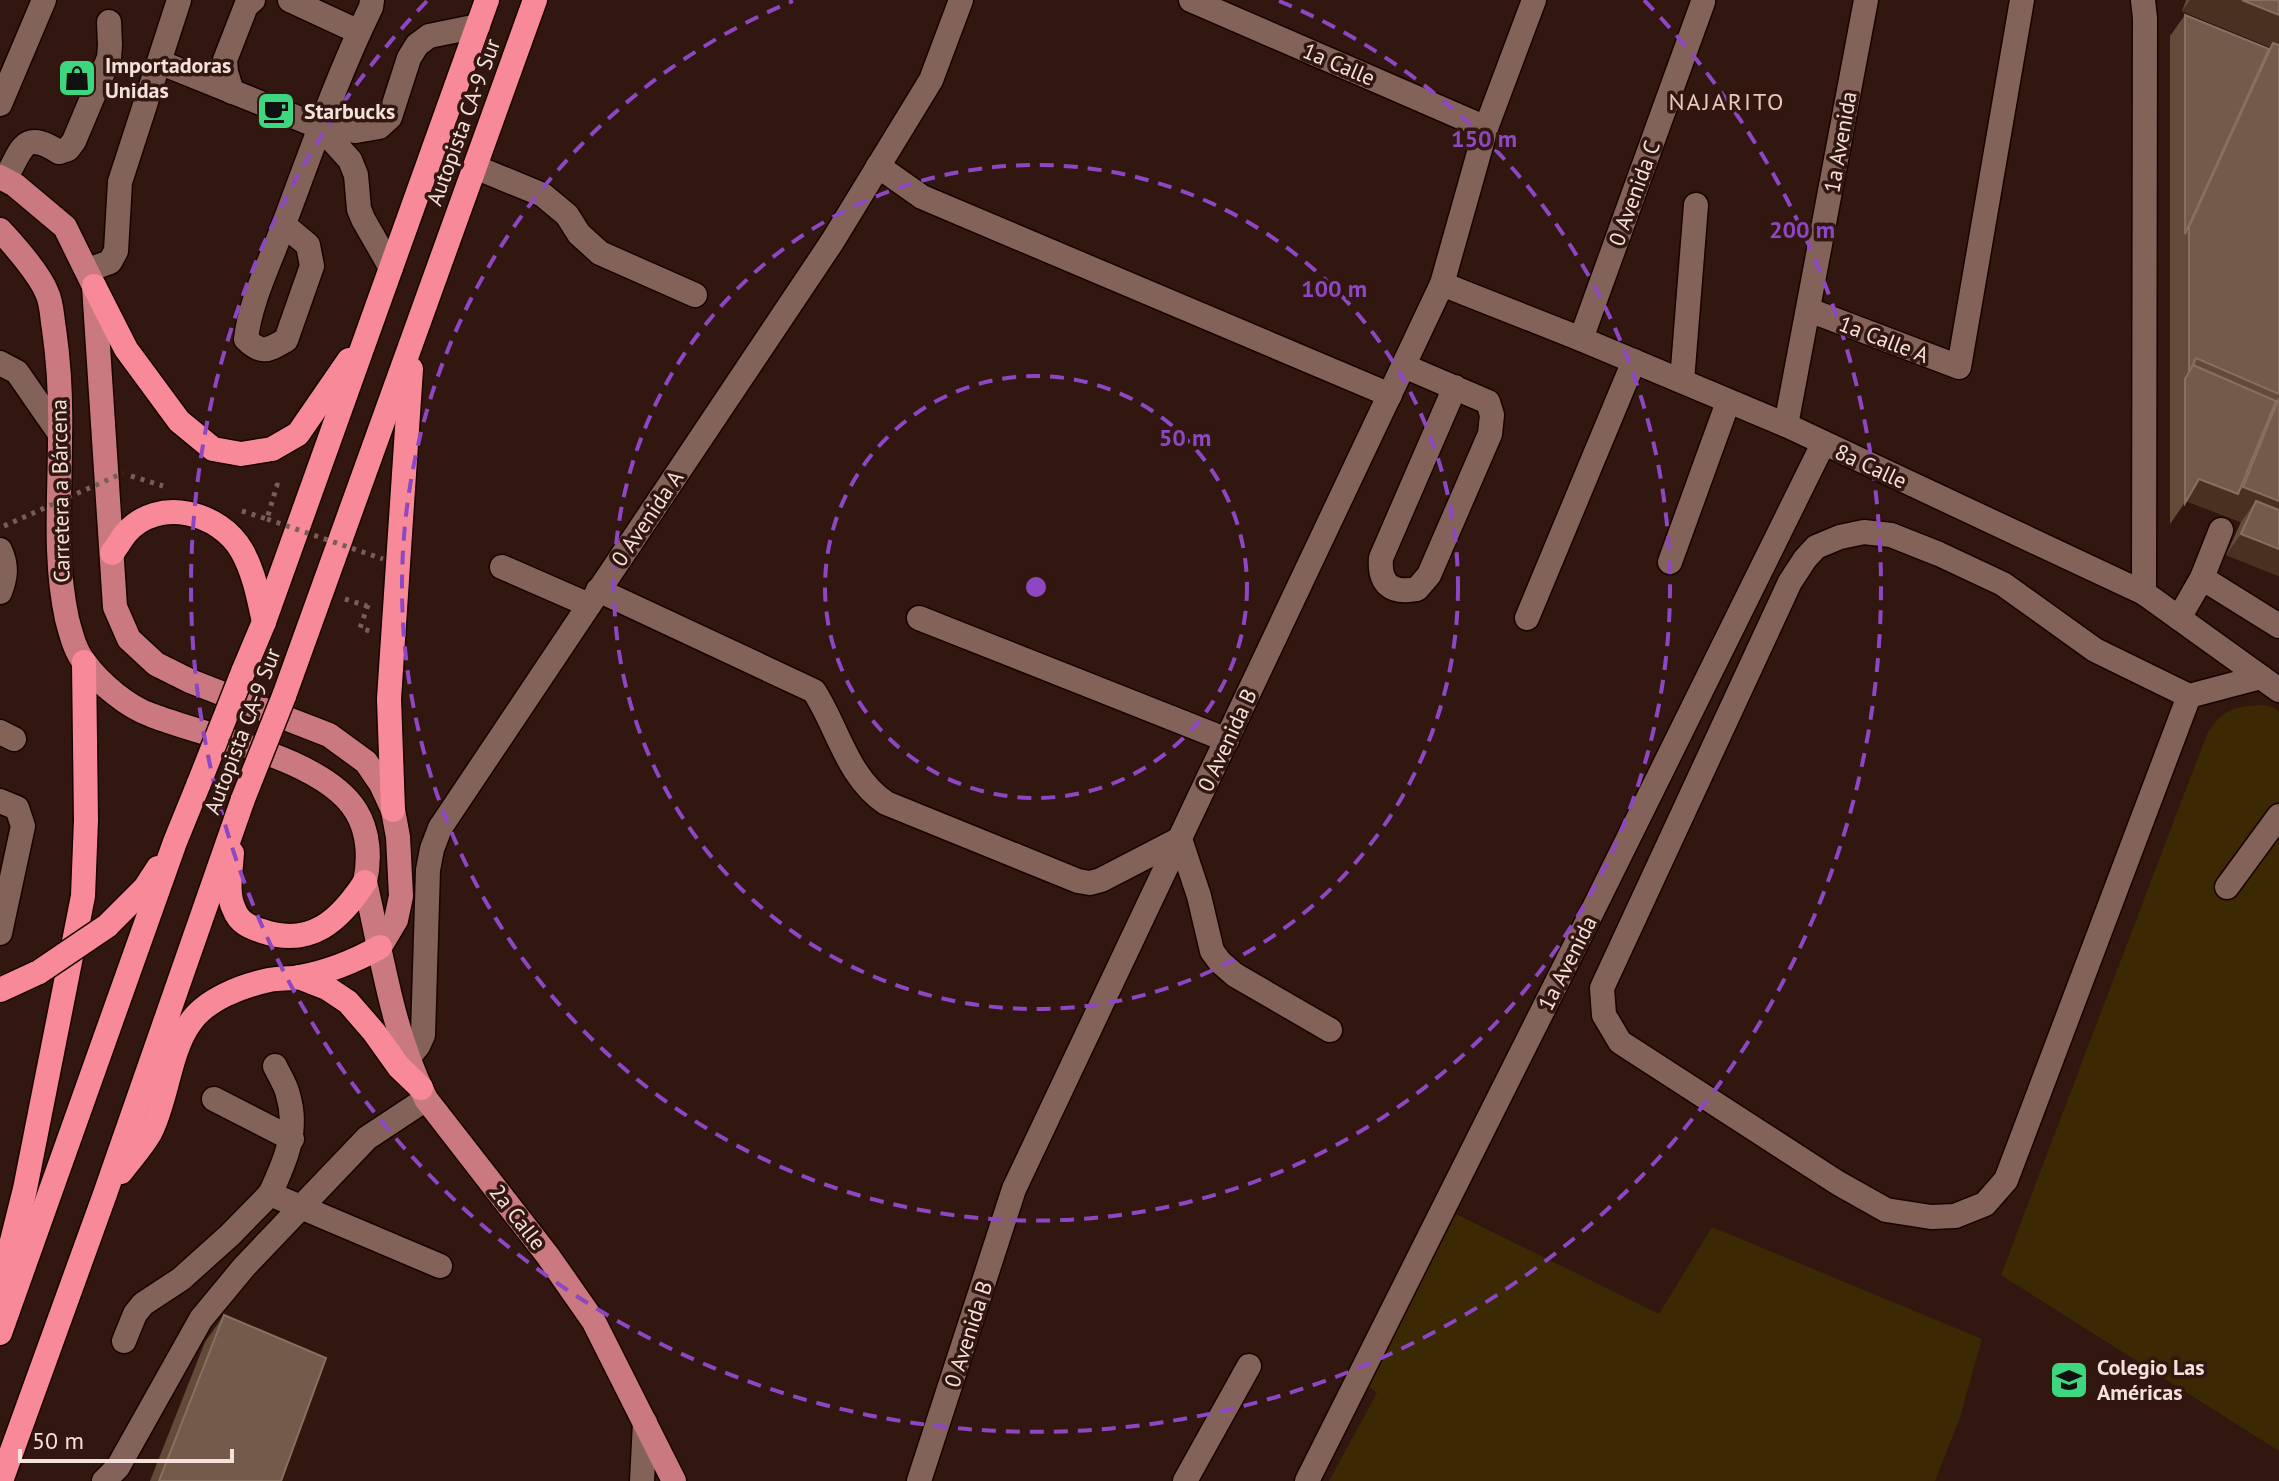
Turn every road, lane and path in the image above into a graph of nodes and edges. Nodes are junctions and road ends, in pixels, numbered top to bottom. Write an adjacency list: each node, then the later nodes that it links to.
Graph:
1 (44, 0): 20 (street)
2 (179, 0): 18 (street)
3 (253, 0): 19 (street)
4 (290, 0): 17 (street)
5 (372, 0): 17 (street)
6 (487, 0): 16 (highway, Autopista CA-9 Sur)
7 (535, 0): 24 (highway, Autopista CA-9 Sur)
8 (961, 0): 23 (street, 0 Avenida A)
9 (1191, 0): 22 (street, 1a Calle)
10 (1534, 0): 22 (street, 0 Avenida B)
11 (1866, 0): 33 (street, 1a Avenida)
12 (2022, 0): 33 (street, 1a Calle A)
13 (1703, 2): 35 (street, 0 Avenida C)
14 (2144, 9): 59 (street)
15 (109, 22): 25 (street)
16 (478, 26): 21 (street); 29 (highway, Autopista CA-9 Sur)
17 (359, 32): 21 (street)
18 (159, 62): 19 (street); 30 (street)
19 (232, 92): 21 (street)
20 (0, 104)
21 (320, 127): 27 (street); 29 (street)
22 (1486, 128): 31 (street, 0 Avenida B)
23 (878, 166): 42 (street); 61 (street, 0 Avenida A)
24 (475, 167): 32 (street); 36 (highway, Autopista CA-9 Sur)
25 (2, 178): 30 (main road, Carretera a Bárcena)
26 (1696, 205): 40 (street)
27 (284, 225)
28 (0, 230): 45 (main road, Carretera a Bárcena)
29 (391, 268): 34 (highway, Autopista CA-9 Sur)
30 (91, 278): 34 (highway); 53 (main road, Carretera a Bárcena)
31 (1442, 284): 35 (street, 8a Calle); 39 (street, 0 Avenida B)
32 (695, 295)
33 (1809, 310): 44 (street, 1a Avenida)
34 (370, 328): 65 (highway, Autopista CA-9 Sur)
35 (1581, 339): 37 (street, 8a Calle)
36 (413, 340): 73 (highway); 75 (highway, Autopista CA-9 Sur, bridge)
37 (1634, 361): 40 (street, 8a Calle); 63 (street)
38 (0, 363): 45 (street)
39 (1404, 366): 41 (street); 42 (street, 0 Avenida B)
40 (1682, 381): 43 (street, 8a Calle)
41 (1455, 387): 41 (street)
42 (1390, 395): 71 (street, 0 Avenida B)
43 (1728, 402): 44 (street, 8a Calle); 55 (street)
44 (1786, 425): 46 (street, 8a Calle)
45 (60, 434): 68 (main road, Carretera a Bárcena)
46 (1823, 444): 59 (street, 8a Calle); 105 (street, 1a Avenida)
47 (123, 473): 52 (path, bridge)
48 (287, 488): 50 (path)
49 (247, 512): 50 (path)
50 (267, 519): 54 (path, bridge)
51 (2221, 530): 57 (street)
52 (2, 538): 58 (street)
53 (112, 553): 65 (highway); 73 (main road, Carretera a Bárcena)
54 (383, 559)
55 (1670, 562)
56 (502, 567): 61 (street)
57 (2202, 578): 64 (street); 66 (street)
58 (0, 592)
59 (2144, 593): 64 (street, 8a Calle)
60 (371, 594): 67 (path)
61 (594, 598): 76 (street); 85 (street, 0 Avenida A)
62 (919, 618): 71 (street)
63 (1527, 618)
64 (2179, 618): 69 (street, 8a Calle)
65 (264, 622): 77 (highway, Autopista CA-9 Sur, bridge)
66 (2279, 626)
67 (360, 628)
68 (84, 662): 78 (main road, Carretera a Bárcena); 94 (highway)
69 (2270, 683): 70 (street)
70 (2189, 696): 70 (street)
71 (1227, 740): 76 (street, 0 Avenida B)
72 (0, 801): 80 (street)
73 (393, 810): 81 (main road)
74 (2279, 816): 79 (street)
75 (234, 823): 78 (highway); 90 (highway, Autopista CA-9 Sur)
76 (1180, 839): 84 (street); 103 (street, 0 Avenida B)
77 (175, 842): 83 (highway, bridge); 95 (highway, Autopista CA-9 Sur)
78 (365, 882): 81 (main road, 2a Calle)
79 (2227, 887)
80 (0, 933)
81 (380, 947): 82 (highway); 85 (main road, 2a Calle)
82 (299, 977): 87 (highway); 90 (highway)
83 (0, 990)
84 (1330, 1030)
85 (409, 1057): 87 (main road, 2a Calle)
86 (275, 1066): 89 (street)
87 (424, 1094): 92 (street); 98 (main road, 2a Calle)
88 (214, 1099): 89 (street)
89 (292, 1139): 91 (street)
90 (105, 1194): 99 (highway, Autopista CA-9 Sur)
91 (270, 1194): 92 (street); 96 (street)
92 (302, 1207): 93 (street); 100 (street)
93 (440, 1266)
94 (0, 1289)
95 (0, 1333)
96 (124, 1341)
97 (1249, 1366): 104 (street)
98 (645, 1422): 101 (street); 102 (main road, 2a Calle)
99 (1, 1481)
100 (104, 1481)
101 (642, 1481)
102 (674, 1481)
103 (919, 1481)
104 (1185, 1481)
105 (1307, 1481)

